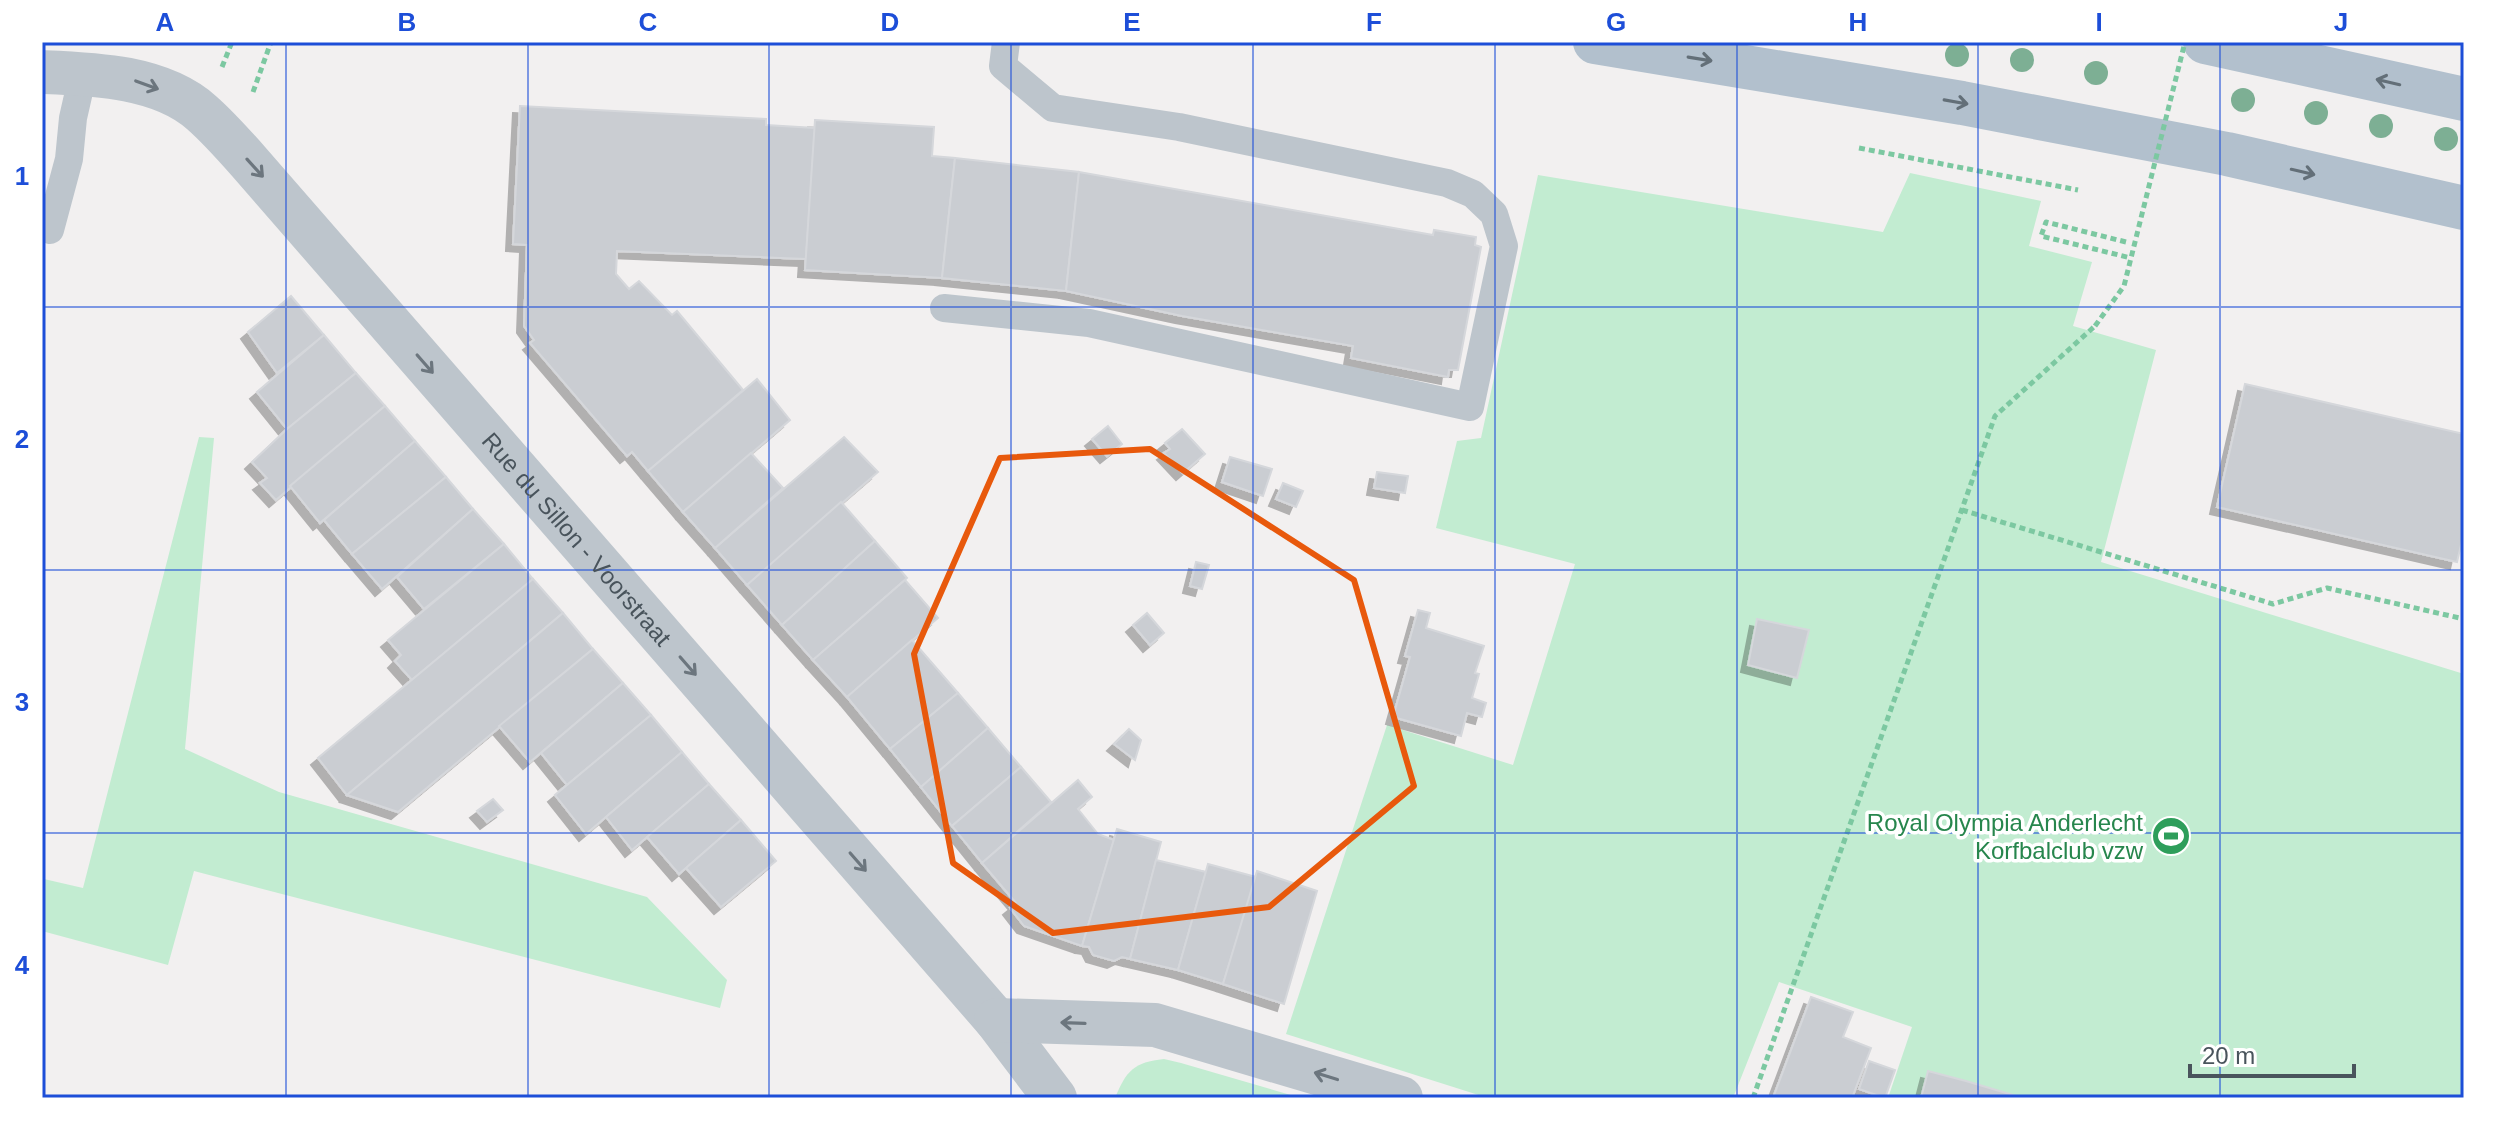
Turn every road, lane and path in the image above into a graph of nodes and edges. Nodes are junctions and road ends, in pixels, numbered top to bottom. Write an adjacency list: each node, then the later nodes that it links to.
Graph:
1 (1006, 42): 13 (lane)
2 (1595, 42): 9 (main road, one-way to 9)
3 (2185, 42): 12 (path, bridge)
4 (2221, 43): 6 (main road, one-way to 4)
5 (63, 73): 10 (lane); 16 (street, Rue du Sillon - Voorstraat, one-way to 16)
6 (2464, 99)
7 (1859, 148): 8 (path)
8 (2078, 190)
9 (2464, 208)
10 (50, 230)
11 (2126, 242): 12 (path)
12 (2131, 258): 14 (path, bridge)
13 (944, 308)
14 (1962, 510): 15 (path); 19 (path)
15 (2464, 619)
16 (996, 1020): 17 (street, Rue du Sillon - Voorstraat); 18 (street, one-way to 16)
17 (1055, 1098)
18 (1401, 1098)
19 (1753, 1098)

